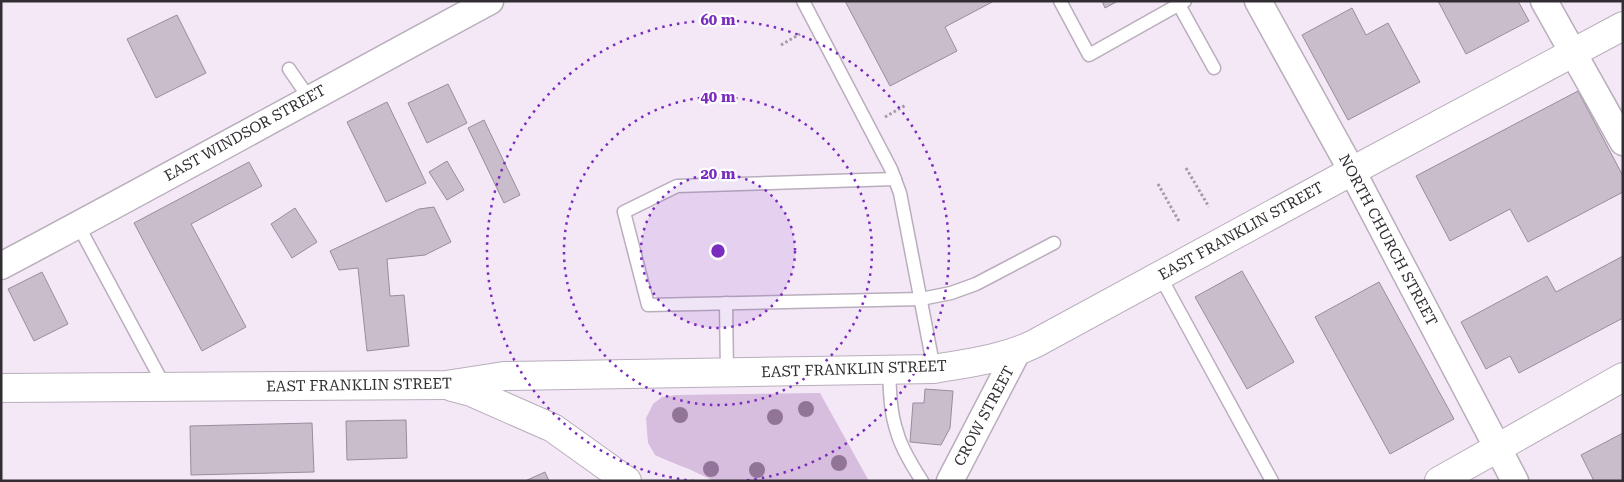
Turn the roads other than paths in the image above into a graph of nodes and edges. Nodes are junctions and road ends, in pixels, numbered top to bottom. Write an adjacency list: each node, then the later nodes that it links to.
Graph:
1 (490, 1): 11 (street, EAST WINDSOR STREET)
2 (803, 1): 14 (lane)
3 (1060, 1): 6 (lane)
4 (1258, 1): 13 (street, NORTH CHURCH STREET)
5 (1544, 1): 8 (street)
6 (1182, 3): 10 (lane)
7 (1623, 26): 8 (main road, EAST FRANKLIN STREET)
8 (1573, 53): 12 (street); 13 (main road, EAST FRANKLIN STREET)
9 (289, 68): 11 (lane)
10 (1214, 68)
11 (309, 98): 15 (street, EAST WINDSOR STREET)
12 (1623, 142)
13 (1352, 171): 18 (main road, EAST FRANKLIN STREET); 29 (street, NORTH CHURCH STREET)
14 (895, 179): 19 (lane); 20 (lane)
15 (78, 225): 17 (street, EAST WINDSOR STREET); 28 (lane)
16 (1054, 242): 19 (lane)
17 (1, 266)
18 (1160, 276): 21 (main road, EAST FRANKLIN STREET); 33 (lane)
19 (920, 299): 20 (lane); 22 (lane)
20 (726, 303): 24 (lane)
21 (1018, 352): 22 (main road, EAST FRANKLIN STREET); 32 (street, CROW STREET)
22 (934, 369): 23 (main road, EAST FRANKLIN STREET)
23 (889, 370): 24 (main road, EAST FRANKLIN STREET); 31 (lane)
24 (727, 373): 26 (main road, EAST FRANKLIN STREET)
25 (1623, 377): 29 (main road)
26 (446, 385): 28 (main road, EAST FRANKLIN STREET); 30 (main road)
27 (1, 388): 28 (main road, EAST FRANKLIN STREET)
28 (165, 388)
29 (1498, 448): 34 (main road); 35 (street, NORTH CHURCH STREET)
30 (627, 481)
31 (922, 481)
32 (950, 481)
33 (1272, 481)
34 (1439, 481)
35 (1516, 481)

